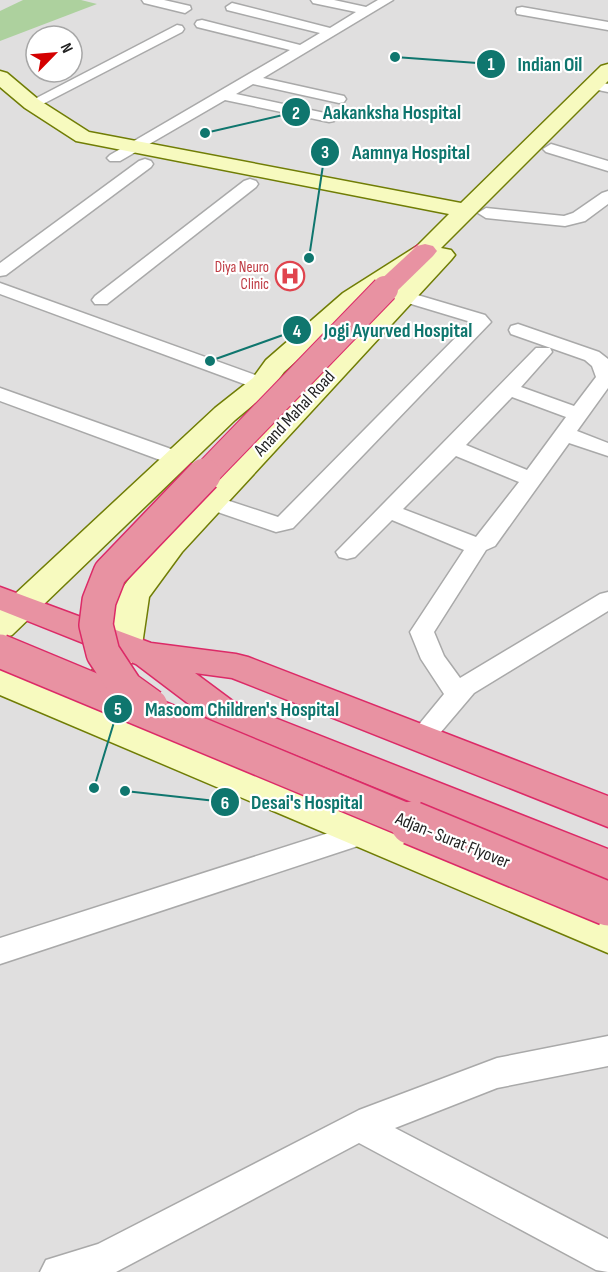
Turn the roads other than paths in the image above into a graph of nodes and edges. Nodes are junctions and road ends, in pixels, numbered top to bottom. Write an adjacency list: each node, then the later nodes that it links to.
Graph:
1 (148, 0): 5 (street)
2 (317, 0): 6 (street)
3 (387, 0): 6 (street)
4 (232, 7): 11 (street)
5 (185, 9)
6 (368, 11): 11 (street)
7 (522, 11): 9 (street)
8 (202, 24): 12 (street)
9 (608, 26)
10 (177, 29): 19 (street)
11 (332, 32): 12 (street)
12 (301, 49): 14 (street)
13 (0, 77): 19 (main road)
14 (250, 79): 16 (street); 17 (street)
15 (604, 84): 23 (main road, Anand Mahal Road); 29 (main road, Anand Mahal Road)
16 (221, 95): 20 (street); 24 (street)
17 (339, 99)
18 (0, 103): 21 (main road)
19 (32, 104): 24 (main road)
20 (329, 118)
21 (36, 131)
22 (54, 142): 24 (main road)
23 (551, 149): 26 (street); 29 (main road, Anand Mahal Road)
24 (123, 153): 25 (main road); 29 (main road)
25 (145, 164): 27 (main road); 31 (street)
26 (608, 166)
27 (250, 184): 29 (main road); 34 (street)
28 (608, 196): 29 (street)
29 (466, 216): 30 (main road); 33 (main road, Anand Mahal Road)
30 (425, 251): 33 (highway); 37 (main road)
31 (0, 271)
32 (0, 288): 37 (street)
33 (395, 292): 47 (main road, Anand Mahal Road); 47 (street); 58 (highway, bridge)
34 (101, 300)
35 (518, 330): 40 (street)
36 (543, 352): 38 (street)
37 (262, 384): 45 (main road)
38 (509, 389): 41 (street); 43 (street)
39 (0, 394): 45 (street)
40 (601, 396): 41 (street)
41 (579, 414): 42 (street)
42 (565, 434): 44 (street); 46 (street)
43 (453, 447): 46 (street); 48 (street)
44 (608, 450)
45 (178, 459): 52 (main road)
46 (532, 480): 49 (street)
47 (211, 502): 53 (main road, Anand Mahal Road)
48 (389, 511): 49 (street); 50 (street)
49 (478, 545): 56 (street)
50 (347, 552)
51 (608, 600): 56 (street)
52 (7, 610): 53 (highway)
53 (136, 650): 57 (main road, Anand Mahal Road); 59 (highway); 62 (highway, Adjan- Surat Flyover)
54 (0, 651): 58 (highway, Adjan- Surat Flyover, bridge)
55 (0, 681): 57 (main road)
56 (458, 694): 59 (street)
57 (83, 715): 61 (main road)
58 (182, 728): 63 (highway, Adjan- Surat Flyover, bridge)
59 (420, 739): 60 (highway)
60 (608, 812)
61 (363, 833): 64 (main road); 65 (street)
62 (608, 867)
63 (608, 904)
64 (608, 936)
65 (0, 951)
66 (608, 1051): 67 (street)
67 (359, 1126): 68 (street); 69 (street)
68 (608, 1258)
69 (58, 1272)

